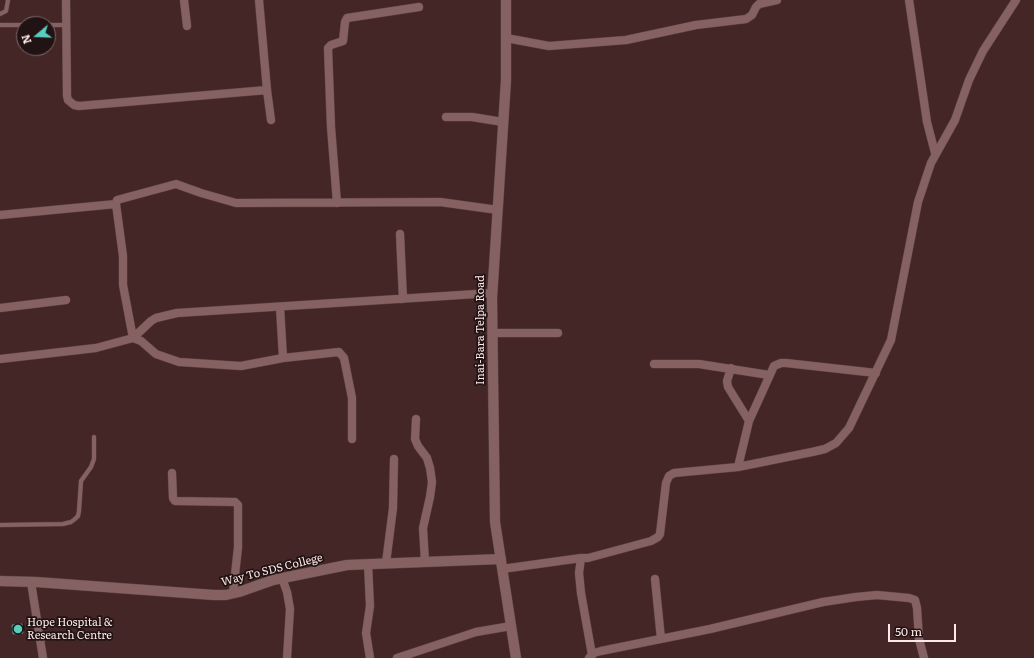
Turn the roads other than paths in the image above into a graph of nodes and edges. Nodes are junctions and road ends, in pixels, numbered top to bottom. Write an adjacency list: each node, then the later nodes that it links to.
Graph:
1 (8, 0): 10 (lane)
2 (66, 0): 14 (street)
3 (184, 0): 15 (street)
4 (259, 0): 17 (street)
5 (506, 0): 16 (street, Inai-Bara Telpa Road)
6 (777, 0): 16 (street)
7 (909, 0): 21 (street)
8 (1016, 0): 21 (street)
9 (419, 7): 22 (street)
10 (0, 14)
11 (0, 25): 12 (lane)
12 (16, 25)
13 (56, 25): 14 (lane)
14 (66, 25): 17 (street)
15 (187, 26)
16 (506, 38): 20 (street, Inai-Bara Telpa Road)
17 (267, 90): 19 (street)
18 (446, 117): 20 (street)
19 (271, 120)
20 (503, 122): 24 (street, Inai-Bara Telpa Road)
21 (935, 153): 39 (street)
22 (337, 203): 23 (street); 24 (street)
23 (116, 204): 25 (street); 34 (street)
24 (498, 210): 27 (street, Inai-Bara Telpa Road)
25 (0, 215)
26 (400, 234): 28 (street)
27 (492, 293): 28 (street); 32 (street, Inai-Bara Telpa Road)
28 (403, 299): 30 (street)
29 (66, 300): 31 (street)
30 (280, 307): 34 (street); 35 (street)
31 (0, 308)
32 (492, 332): 33 (street); 50 (street, Inai-Bara Telpa Road)
33 (558, 333)
34 (133, 338): 35 (street); 36 (street)
35 (283, 358): 44 (street)
36 (0, 359)
37 (654, 364): 38 (street)
38 (730, 368): 40 (street); 42 (street)
39 (876, 373): 40 (street); 46 (street)
40 (769, 375): 42 (street)
41 (416, 419): 51 (street)
42 (749, 421): 46 (street)
43 (94, 437): 48 (lane)
44 (352, 439)
45 (394, 459): 52 (street)
46 (738, 467): 49 (street)
47 (172, 473): 59 (street)
48 (0, 525)
49 (581, 558): 54 (street); 62 (street)
50 (501, 559): 51 (street, Way To SDS College); 54 (street, Inai-Bara Telpa Road)
51 (425, 562): 52 (street, Way To SDS College)
52 (386, 563): 53 (street, Way To SDS College)
53 (368, 564): 55 (street, Way To SDS College); 65 (street)
54 (502, 569): 60 (street, Inai-Bara Telpa Road)
55 (282, 578): 59 (street, Way To SDS College); 64 (street)
56 (655, 579): 61 (street)
57 (0, 581): 58 (street, Way To SDS College)
58 (31, 582): 59 (street, Way To SDS College); 63 (street)
59 (233, 593)
60 (511, 626): 66 (street); 67 (street, Inai-Bara Telpa Road)
61 (661, 639): 62 (street); 68 (street)
62 (590, 657)
63 (43, 658)
64 (287, 658)
65 (370, 658)
66 (396, 658)
67 (516, 658)
68 (924, 658)

